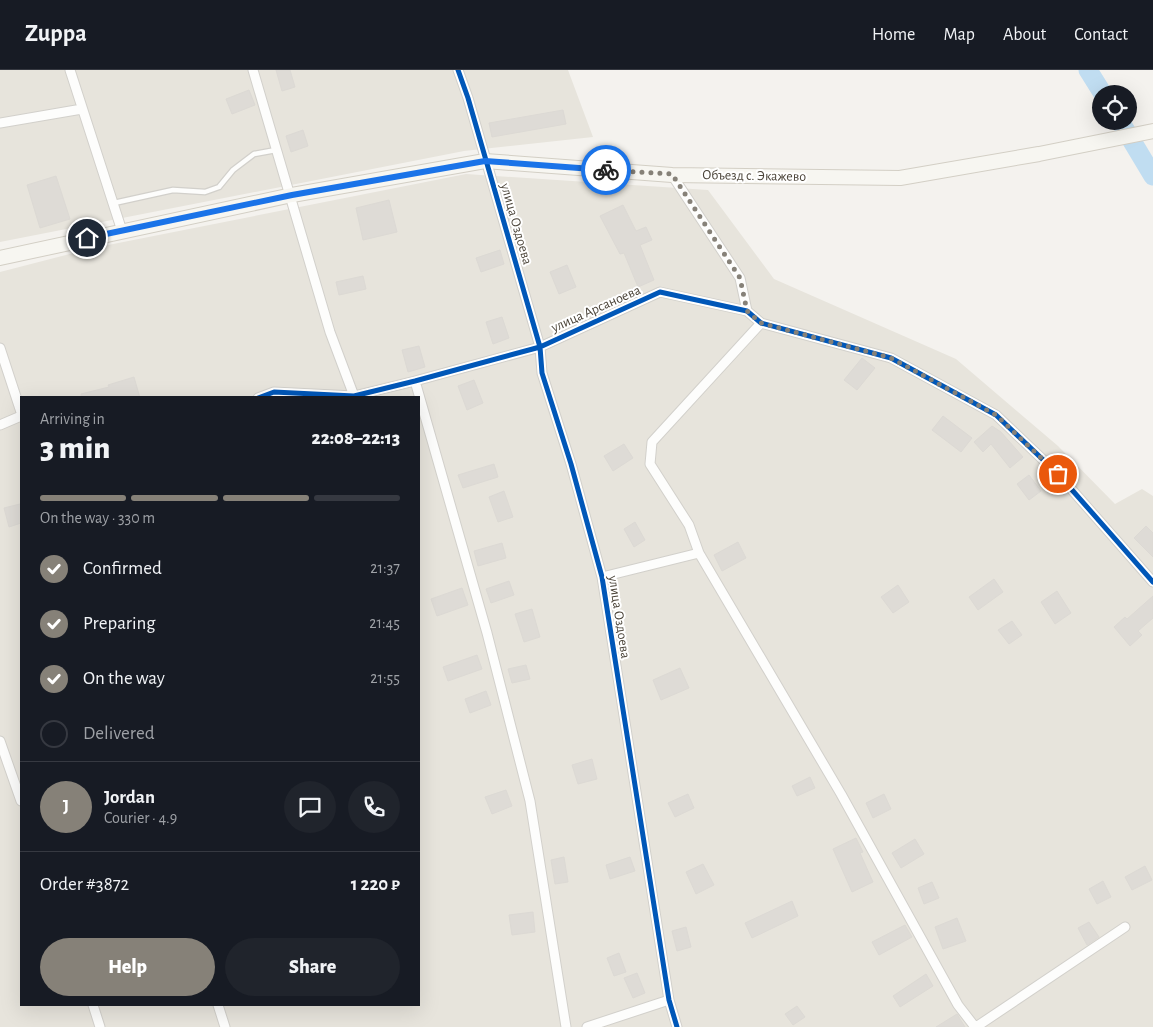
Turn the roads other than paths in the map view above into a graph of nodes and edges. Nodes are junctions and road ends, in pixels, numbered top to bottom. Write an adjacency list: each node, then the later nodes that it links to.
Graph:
1 (70, 70): 4 (street)
2 (253, 70): 7 (street)
3 (458, 70): 8 (street, улица Оздоева)
4 (82, 109): 5 (street); 11 (street)
5 (0, 123)
6 (1153, 131): 9 (main road, Объезд с. Экажево)
7 (276, 150): 10 (street); 11 (lane)
8 (485, 161): 9 (main road, Объезд с. Экажево); 10 (main road, Объезд с. Экажево); 16 (street, улица Оздоева)
9 (672, 174): 14 (street)
10 (292, 195): 12 (main road, Объезд с. Экажево); 20 (street)
11 (114, 203): 12 (street)
12 (122, 230): 13 (main road, Объезд с. Экажево)
13 (0, 258)
14 (747, 311): 15 (street, улица Арсаноева); 16 (street, улица Арсаноева)
15 (761, 323): 26 (street); 28 (street, улица Арсаноева)
16 (540, 347): 18 (street, улица Арсаноева); 27 (street, улица Оздоева)
17 (0, 348): 23 (street)
18 (415, 381): 20 (street, улица Арсаноева); 21 (street)
19 (263, 396): 20 (street, улица Арсаноева)
20 (354, 396)
21 (419, 396)
22 (420, 398): 37 (street)
23 (20, 411)
24 (20, 415): 25 (street)
25 (0, 425)
26 (698, 553): 27 (street); 40 (street)
27 (602, 577): 32 (street, улица Оздоева)
28 (1153, 582)
29 (0, 741): 30 (street)
30 (20, 798)
31 (1125, 927): 40 (street)
32 (669, 1000): 38 (street); 39 (street, улица Оздоева)
33 (93, 1006): 35 (street)
34 (218, 1006): 36 (street)
35 (100, 1027)
36 (225, 1027)
37 (566, 1027)
38 (587, 1027)
39 (677, 1027)
40 (975, 1027)

